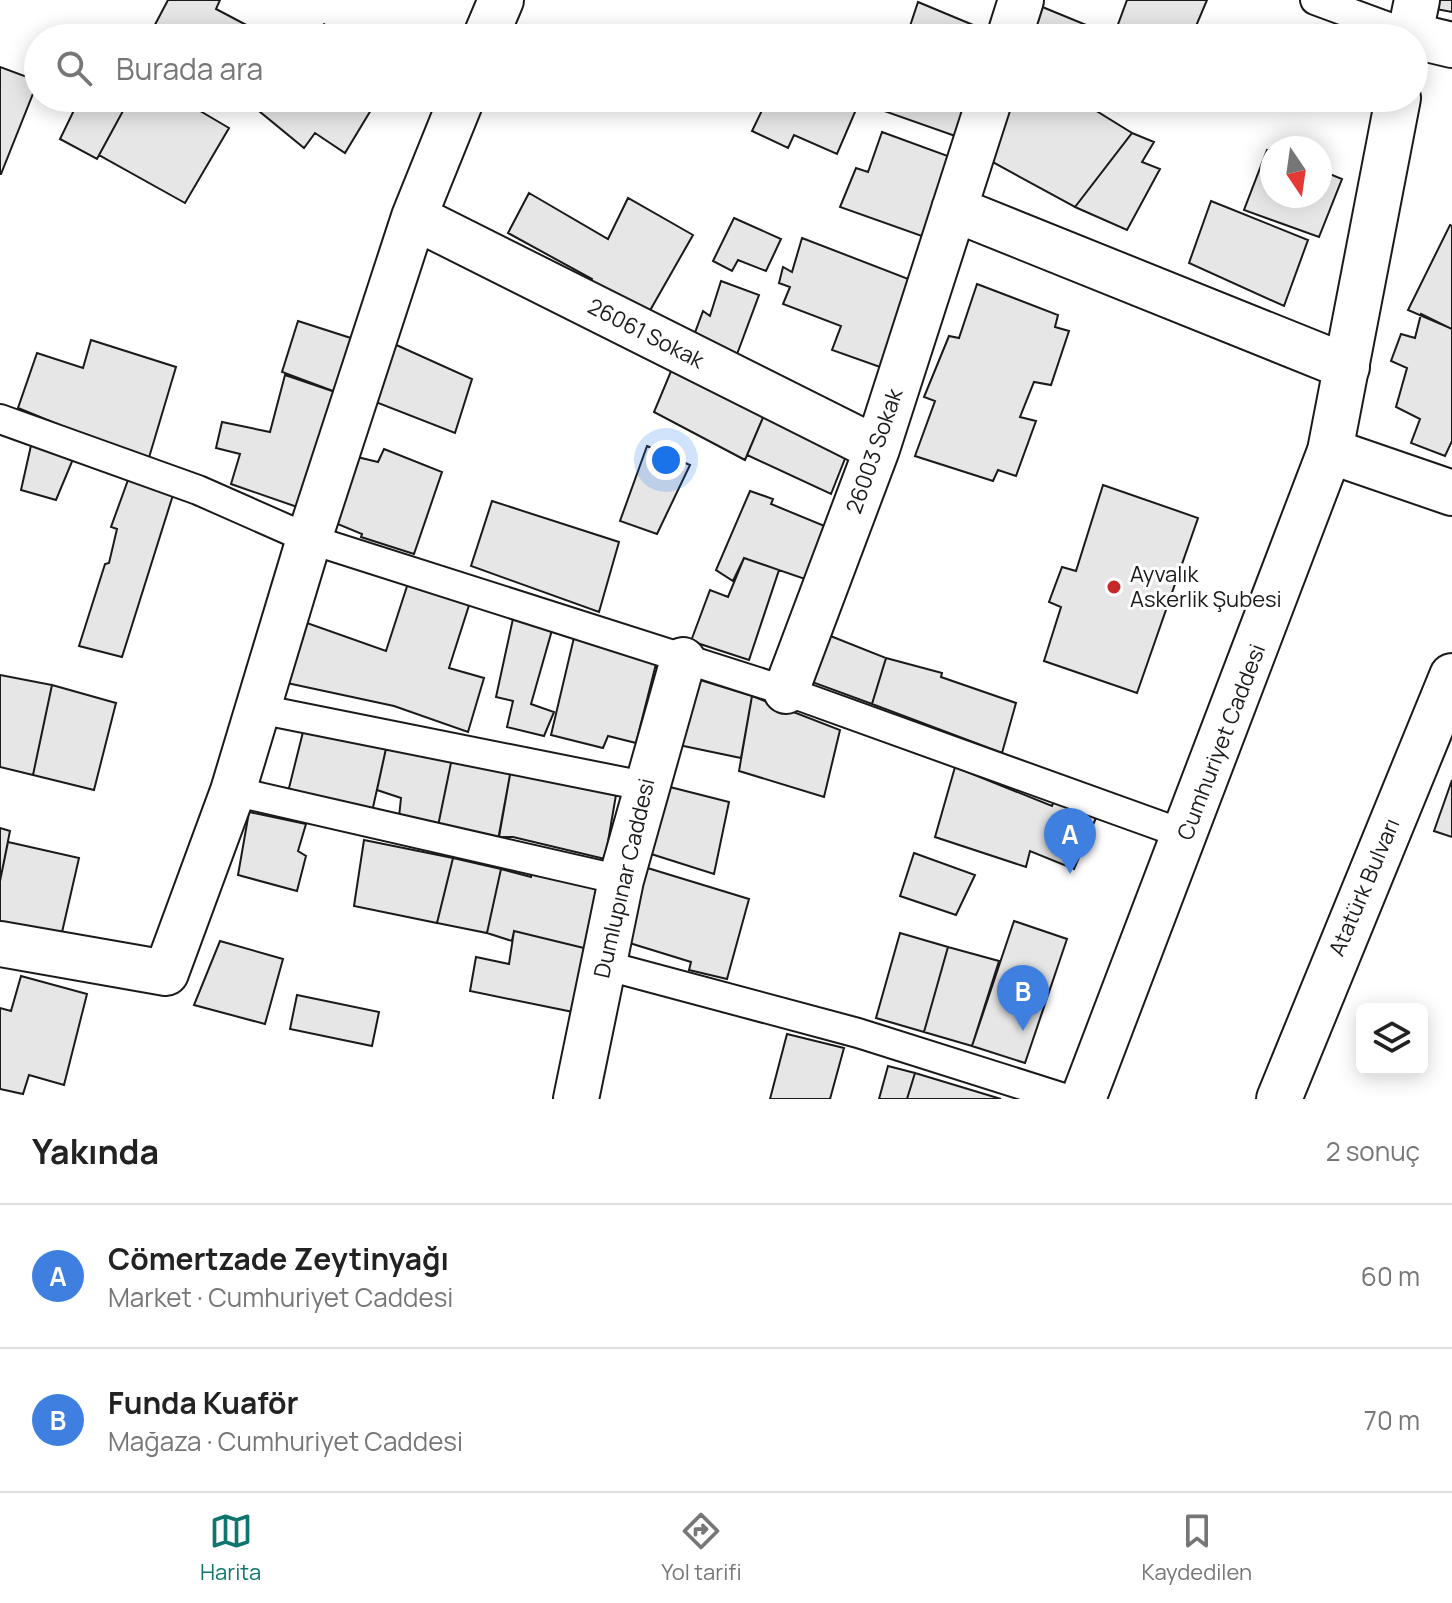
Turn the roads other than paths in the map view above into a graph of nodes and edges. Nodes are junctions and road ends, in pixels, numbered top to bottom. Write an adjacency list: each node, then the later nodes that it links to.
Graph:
1 (501, 0): 4 (street)
2 (1021, 0): 5 (street)
3 (1315, 0): 6 (lane)
4 (491, 24)
5 (1013, 24)
6 (1412, 24)
7 (1428, 32): 8 (street)
8 (1452, 45)
9 (456, 112): 13 (street)
10 (985, 112): 12 (street, 26003 Sokak)
11 (1395, 112): 14 (street, Cumhuriyet Caddesi)
12 (954, 209): 14 (street); 16 (street, 26003 Sokak)
13 (414, 217): 16 (street, 26061 Sokak); 19 (street)
14 (1347, 367): 17 (street, Cumhuriyet Caddesi)
15 (0, 419): 19 (lane)
16 (877, 449): 22 (street, 26003 Sokak)
17 (1330, 451): 18 (street); 26 (street, Cumhuriyet Caddesi)
18 (1452, 493)
19 (309, 539): 20 (lane); 23 (street)
20 (683, 660): 22 (lane); 24 (street, Dumlupınar Caddesi)
21 (1452, 676): 33 (street, Atatürk Bulvarı)
22 (786, 691): 26 (lane)
23 (259, 709): 24 (lane); 25 (street)
24 (644, 786): 27 (street, Dumlupınar Caddesi)
25 (233, 791): 27 (lane); 28 (street)
26 (1186, 835): 32 (street, Cumhuriyet Caddesi)
27 (621, 880): 29 (street, Dumlupınar Caddesi)
28 (0, 944)
29 (604, 965): 30 (street, Dumlupınar Caddesi); 31 (lane)
30 (576, 1099)
31 (1067, 1099)
32 (1083, 1099)
33 (1279, 1099)

